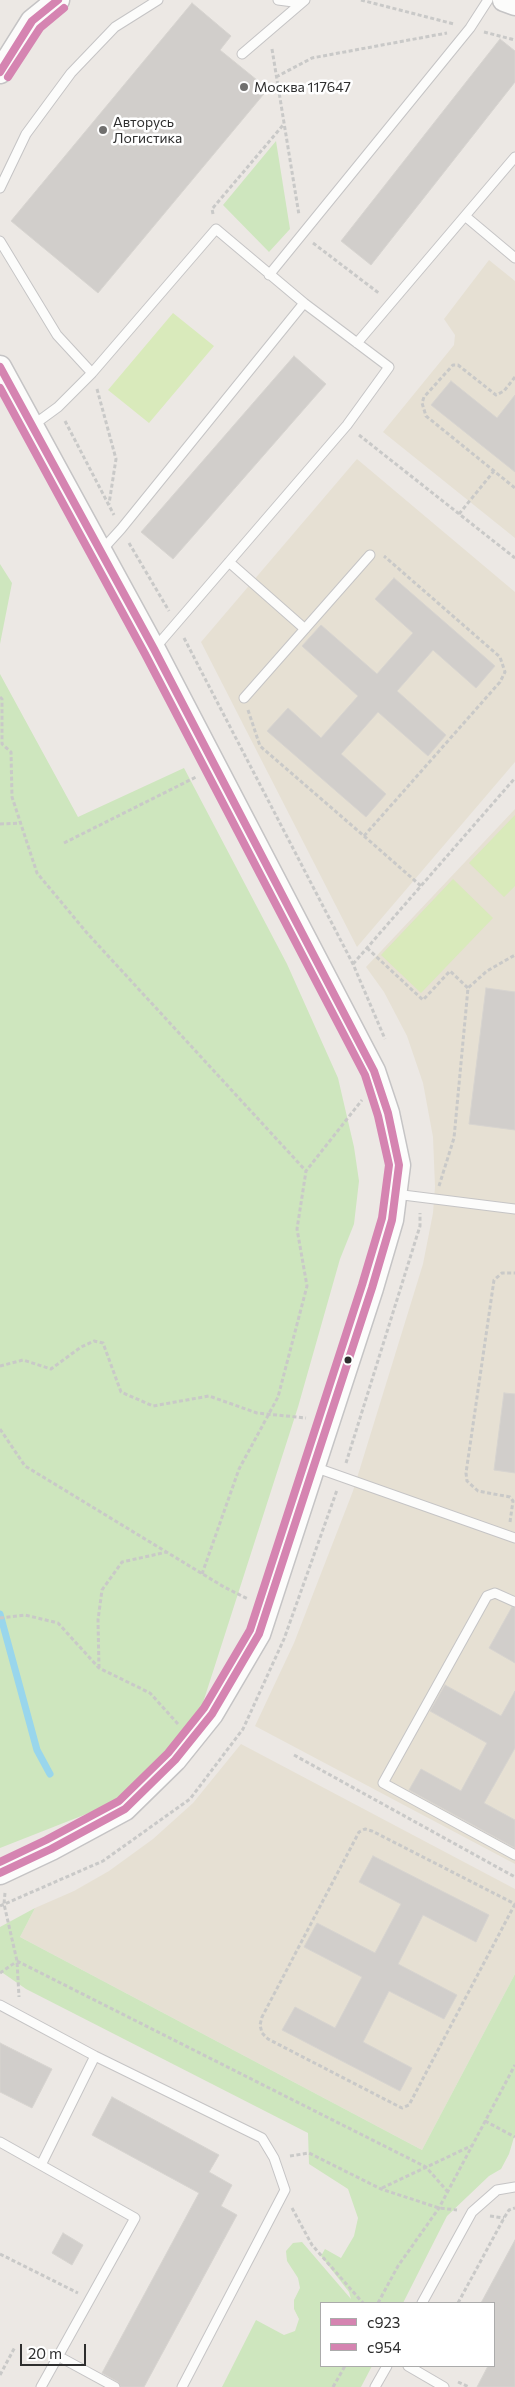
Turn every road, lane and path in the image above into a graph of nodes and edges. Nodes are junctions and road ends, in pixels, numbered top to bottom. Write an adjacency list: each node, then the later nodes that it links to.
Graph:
1 (58, 0): 13 (street)
2 (158, 0): 17 (lane)
3 (278, 0): 7 (lane)
4 (361, 0): 9 (path)
5 (488, 0): 9 (lane)
6 (504, 0): 8 (street)
7 (303, 2): 10 (lane)
8 (515, 4)
9 (470, 28): 11 (path); 14 (path); 20 (lane)
10 (269, 31): 12 (lane); 14 (path)
11 (515, 40)
12 (242, 54)
13 (0, 72)
14 (276, 77): 15 (path)
15 (284, 124): 19 (path); 20 (path)
16 (515, 157): 18 (lane)
17 (0, 188)
18 (465, 216): 22 (lane); 24 (lane)
19 (216, 229): 23 (lane); 28 (lane)
20 (302, 235): 23 (lane); 24 (path)
21 (0, 241): 28 (lane)
22 (515, 258)
23 (269, 275): 25 (lane)
24 (391, 302): 26 (lane)
25 (304, 303): 26 (lane); 37 (lane)
26 (357, 342): 31 (lane)
27 (0, 368): 32 (street)
28 (92, 373): 30 (lane); 35 (path)
29 (515, 378): 33 (path)
30 (58, 407): 32 (lane); 35 (path)
31 (347, 425): 36 (path); 41 (lane)
32 (31, 427): 38 (street)
33 (494, 471): 34 (path); 36 (path)
34 (515, 488)
35 (109, 505): 37 (path)
36 (459, 514): 40 (path)
37 (121, 529): 38 (lane); 42 (path)
38 (99, 552): 44 (street)
39 (370, 555): 43 (lane); 51 (path)
40 (515, 558)
41 (229, 562): 42 (lane); 43 (lane)
42 (176, 624): 44 (lane); 56 (path)
43 (305, 629): 46 (lane)
44 (154, 649): 61 (street)
45 (0, 697): 49 (path)
46 (244, 698): 51 (path)
47 (199, 776): 52 (path)
48 (515, 778): 53 (path)
49 (22, 823): 50 (path); 60 (path)
50 (0, 824)
51 (364, 836): 53 (path)
52 (64, 843)
53 (421, 886): 54 (path)
54 (367, 948): 56 (path); 57 (path)
55 (515, 955): 57 (path)
56 (353, 964): 58 (path)
57 (468, 988): 63 (path)
58 (387, 1045)
59 (362, 1100): 60 (path)
60 (306, 1171): 67 (path)
61 (395, 1194): 62 (lane); 70 (street)
62 (421, 1198): 63 (lane); 71 (path)
63 (434, 1199): 64 (lane)
64 (515, 1209)
65 (515, 1273): 72 (path)
66 (0, 1366): 67 (path)
67 (267, 1414): 68 (path); 74 (path)
68 (311, 1418)
69 (0, 1429): 73 (path)
70 (314, 1467): 71 (lane); 82 (street)
71 (342, 1477): 72 (lane); 85 (path)
72 (512, 1537)
73 (167, 1552): 74 (path); 78 (path)
74 (202, 1574): 75 (path)
75 (251, 1600)
76 (515, 1602): 81 (lane)
77 (0, 1618): 78 (path)
78 (99, 1668): 79 (path)
79 (180, 1726)
80 (294, 1755): 83 (path)
81 (515, 1856)
82 (0, 1873)
83 (515, 1877)
84 (515, 1904): 84 (path)
85 (2, 1905): 86 (path)
86 (17, 1961): 87 (path); 89 (path); 98 (path)
87 (0, 1973)
88 (0, 2005): 89 (lane)
89 (20, 2016): 90 (lane)
90 (95, 2056): 96 (lane); 97 (lane)
91 (515, 2065): 92 (path)
92 (485, 2121): 93 (path); 95 (path)
93 (515, 2137)
94 (0, 2142): 97 (lane)
95 (472, 2146): 98 (path); 101 (path)
96 (274, 2158): 100 (path); 120 (lane)
97 (41, 2165): 107 (lane)
98 (426, 2167): 100 (path); 101 (path)
99 (515, 2187): 104 (lane)
100 (381, 2188): 102 (path)
101 (447, 2192): 102 (path)
102 (439, 2208): 104 (path); 109 (path)
103 (515, 2208): 111 (path)
104 (472, 2212): 110 (lane)
105 (298, 2222): 108 (path)
106 (0, 2254): 107 (path)
107 (90, 2299): 113 (lane)
108 (362, 2302)
109 (379, 2302)
110 (423, 2302)
111 (459, 2302)
112 (15, 2347): 117 (path)
113 (58, 2356): 118 (lane); 119 (lane)
114 (344, 2367): 121 (path)
115 (386, 2367): 122 (lane)
116 (410, 2367): 123 (lane)
117 (0, 2375)
118 (41, 2387)
119 (114, 2387)
120 (182, 2387)
121 (333, 2387)
122 (375, 2387)
123 (444, 2387)

